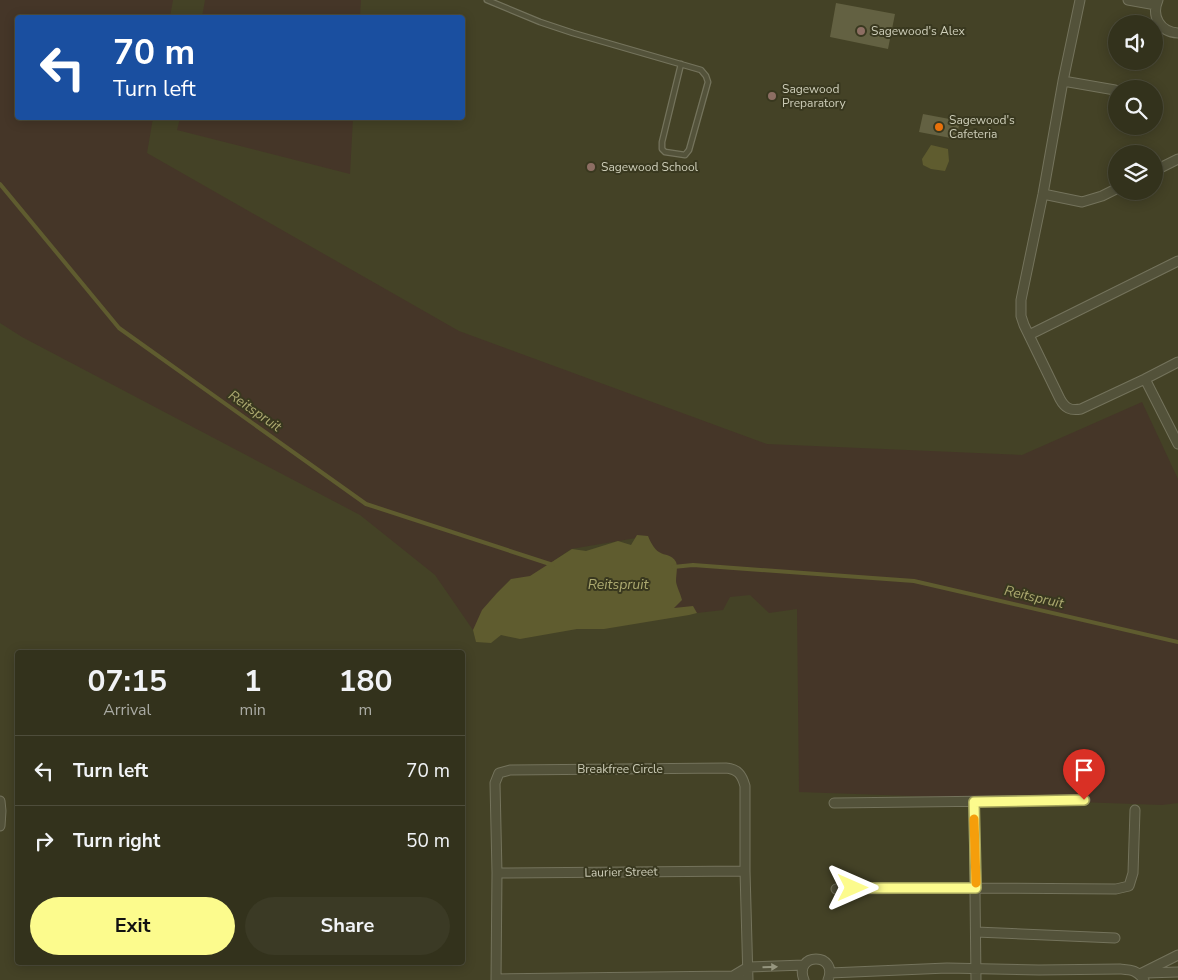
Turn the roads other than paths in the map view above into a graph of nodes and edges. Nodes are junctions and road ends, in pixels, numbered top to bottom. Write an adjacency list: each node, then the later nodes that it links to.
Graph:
1 (486, 0): 6 (lane)
2 (1080, 0): 7 (street)
3 (1128, 0): 4 (street)
4 (1157, 2): 5 (street)
5 (1178, 33)
6 (681, 64): 6 (lane)
7 (1063, 81): 8 (street); 12 (street)
8 (1108, 89)
9 (1178, 159): 10 (street)
10 (1163, 166)
11 (1108, 193): 12 (street)
12 (1043, 194): 14 (street)
13 (1178, 261): 14 (street)
14 (1029, 335): 16 (street)
15 (1178, 362): 16 (street)
16 (1145, 379): 17 (street)
17 (1178, 444)
18 (0, 800): 23 (street)
19 (1084, 800): 20 (street)
20 (974, 802): 21 (street); 26 (street)
21 (834, 803)
22 (1135, 810): 26 (street)
23 (0, 826)
24 (746, 870): 25 (street, Laurier Street); 25 (street, Breakfree Circle); 32 (street, Breakfree Circle)
25 (497, 873): 38 (street, Breakfree Circle)
26 (976, 888): 27 (street); 28 (street)
27 (836, 889)
28 (976, 932): 29 (street); 33 (street)
29 (1115, 938)
30 (1178, 955): 37 (street)
31 (804, 965): 32 (street, one-way to 31); 36 (street); 41 (street)
32 (748, 967): 35 (street); 40 (street, Breakfree Circle)
33 (976, 968): 36 (street); 37 (street); 42 (street)
34 (1178, 972): 37 (street)
35 (732, 976): 38 (street); 39 (street)
36 (829, 976)
37 (1142, 977)
38 (496, 979)
39 (743, 980)
40 (748, 980)
41 (804, 980)
42 (976, 980)

